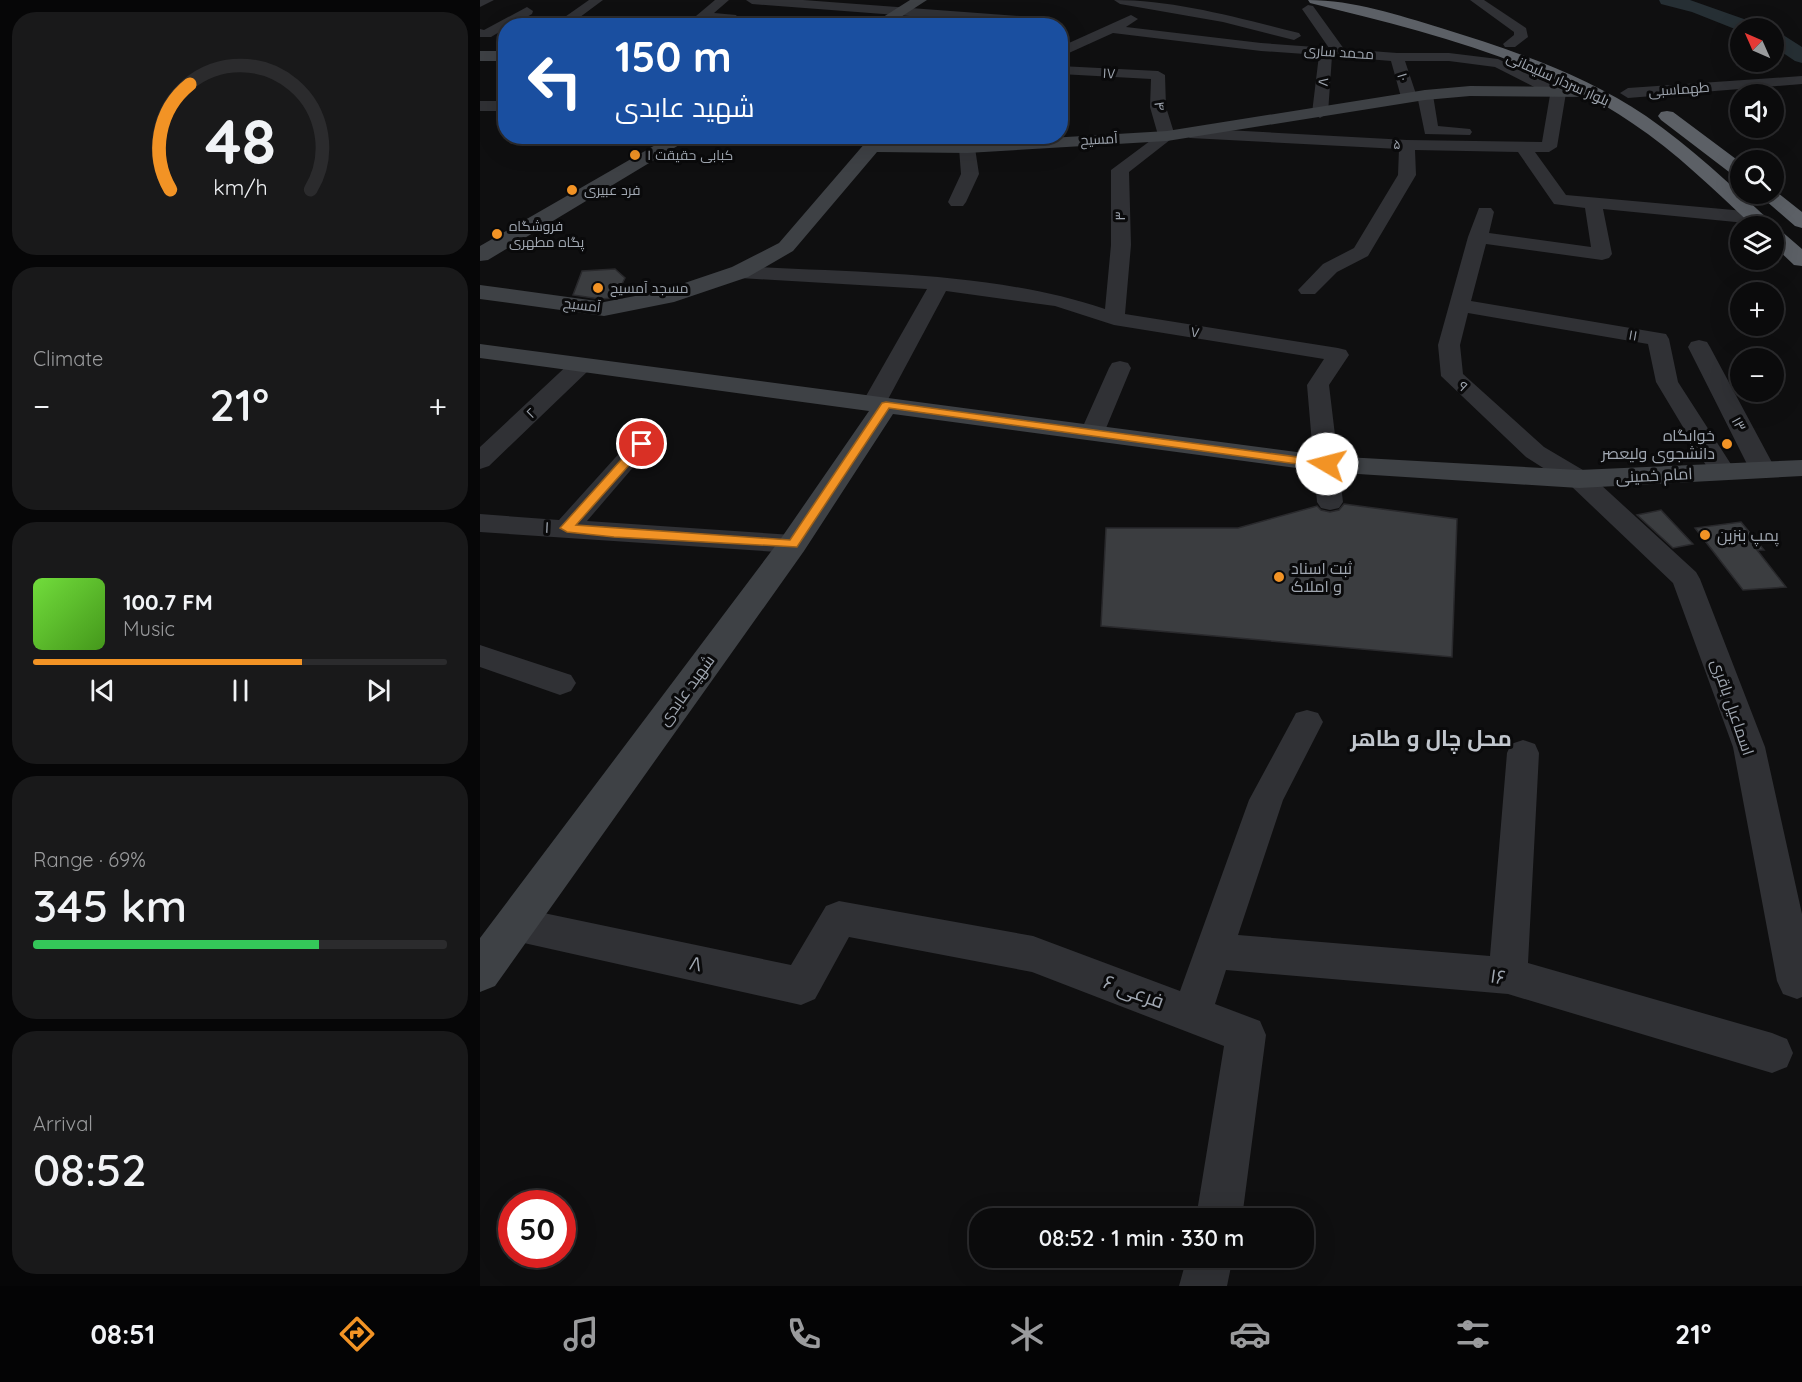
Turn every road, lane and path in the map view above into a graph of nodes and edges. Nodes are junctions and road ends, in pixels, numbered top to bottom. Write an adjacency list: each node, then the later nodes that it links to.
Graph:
1 (488, 0): 10 (street)
2 (597, 0): 18 (street)
3 (723, 0): 19 (street)
4 (752, 0): 14 (street)
5 (920, 0): 15 (main road)
6 (1120, 0): 13 (street)
7 (1168, 0): 13 (street)
8 (1357, 0): 27 (highway, بلوار سردار سلیمانی)
9 (1476, 0): 27 (street)
10 (480, 3)
11 (1052, 5): 23 (street)
12 (1311, 5): 29 (street); 36 (highway, بلوار سردار سلیمانی)
13 (1155, 6): 25 (street); 29 (street)
14 (871, 7): 15 (street); 20 (street)
15 (902, 10): 21 (main road); 22 (street)
16 (527, 11): 17 (street)
17 (515, 18)
18 (570, 18)
19 (731, 18)
20 (828, 18)
21 (889, 18)
22 (977, 18)
23 (1049, 18)
24 (498, 27): 26 (street)
25 (1113, 29): 28 (street); 29 (street, محمد ساری)
26 (480, 33)
27 (1510, 44): 38 (highway, بلوار سردار سلیمانی)
28 (1068, 46)
29 (1333, 51): 32 (street, محمد ساری); 42 (street, ۸)
30 (480, 56): 31 (main road)
31 (498, 56)
32 (1397, 57): 37 (street, محمد ساری); 39 (street, ۱۰)
33 (1068, 70): 34 (street, ۱۷)
34 (1158, 75): 45 (street, ۴)
35 (1802, 80): 38 (street, طهماسبی)
36 (1594, 92): 37 (main road, آمسیح); 59 (highway, بلوار سردار سلیمانی)
37 (1558, 93): 39 (main road, آمسیح); 51 (street, ۵)
38 (1628, 93): 54 (highway, بلوار سردار سلیمانی)
39 (1417, 96): 42 (main road, آمسیح); 44 (street)
40 (498, 105): 41 (street)
41 (480, 106)
42 (1320, 113): 43 (main road, آمسیح)
43 (1190, 133): 45 (main road, آمسیح); 50 (street, ۵)
44 (1503, 134)
45 (1167, 135): 46 (main road, آمسیح); 73 (street, ۳)
46 (1068, 141)
47 (672, 144): 65 (main road)
48 (922, 144): 52 (street)
49 (1029, 144): 53 (main road, آمسیح)
50 (1407, 145): 51 (street, ۵); 70 (street)
51 (1524, 147): 56 (street)
52 (917, 148): 53 (main road, آمسیح); 64 (main road, آمسیح)
53 (967, 148): 55 (street)
54 (1730, 163)
55 (957, 202)
56 (1593, 203): 60 (street); 62 (street)
57 (1780, 204): 61 (highway)
58 (1485, 212): 62 (street, ۹)
59 (1753, 216)
60 (1730, 219)
61 (1802, 222)
62 (1477, 237): 72 (street, ۹)
63 (1784, 244): 66 (highway)
64 (786, 247): 67 (main road, آمسیح); 68 (street)
65 (480, 255)
66 (1802, 260)
67 (740, 272): 68 (street, ۷); 71 (main road, آمسیح)
68 (800, 276): 69 (street, ۷)
69 (940, 284): 73 (street, ۷); 79 (street)
70 (1308, 290)
71 (480, 292)
72 (1461, 306): 86 (street, ۱۱); 87 (street, ۹)
73 (1114, 319): 83 (street, ۷)
74 (480, 342): 79 (main road)
75 (1699, 347): 85 (street, ۱۳)
76 (480, 351): 77 (main road)
77 (581, 365): 79 (main road); 82 (street, ۲)
78 (1120, 368): 80 (street)
79 (873, 403): 80 (main road, امام خمینی); 91 (main road, شهید عابدی)
80 (1092, 432): 83 (main road, امام خمینی)
81 (642, 444): 90 (street)
82 (480, 461)
83 (1327, 464): 87 (main road, امام خمینی); 88 (street)
84 (1802, 468): 85 (main road, امام خمینی)
85 (1763, 470): 86 (main road, امام خمینی)
86 (1723, 472): 87 (main road, امام خمینی)
87 (1579, 479): 101 (street, اسماعیل باقری)
88 (1330, 502)
89 (481, 524): 90 (street, ۱)
90 (567, 528): 91 (street, ۱)
91 (793, 544): 97 (main road, شهید عابدی)
92 (480, 656): 93 (street)
93 (560, 683)
94 (1307, 722): 98 (street)
95 (1523, 753): 100 (street)
96 (839, 918): 97 (street, ۸); 102 (street, فرعی ۶)
97 (515, 924): 99 (main road, شهید عابدی)
98 (1215, 951): 100 (street, ۱۶); 102 (street)
99 (480, 972)
100 (1508, 976): 103 (street, ۱۶)
101 (1797, 981)
102 (1192, 1013): 104 (street, فرعی ۶)
103 (1772, 1053)
104 (1220, 1208)
105 (1207, 1268): 106 (street)
106 (1203, 1286)

